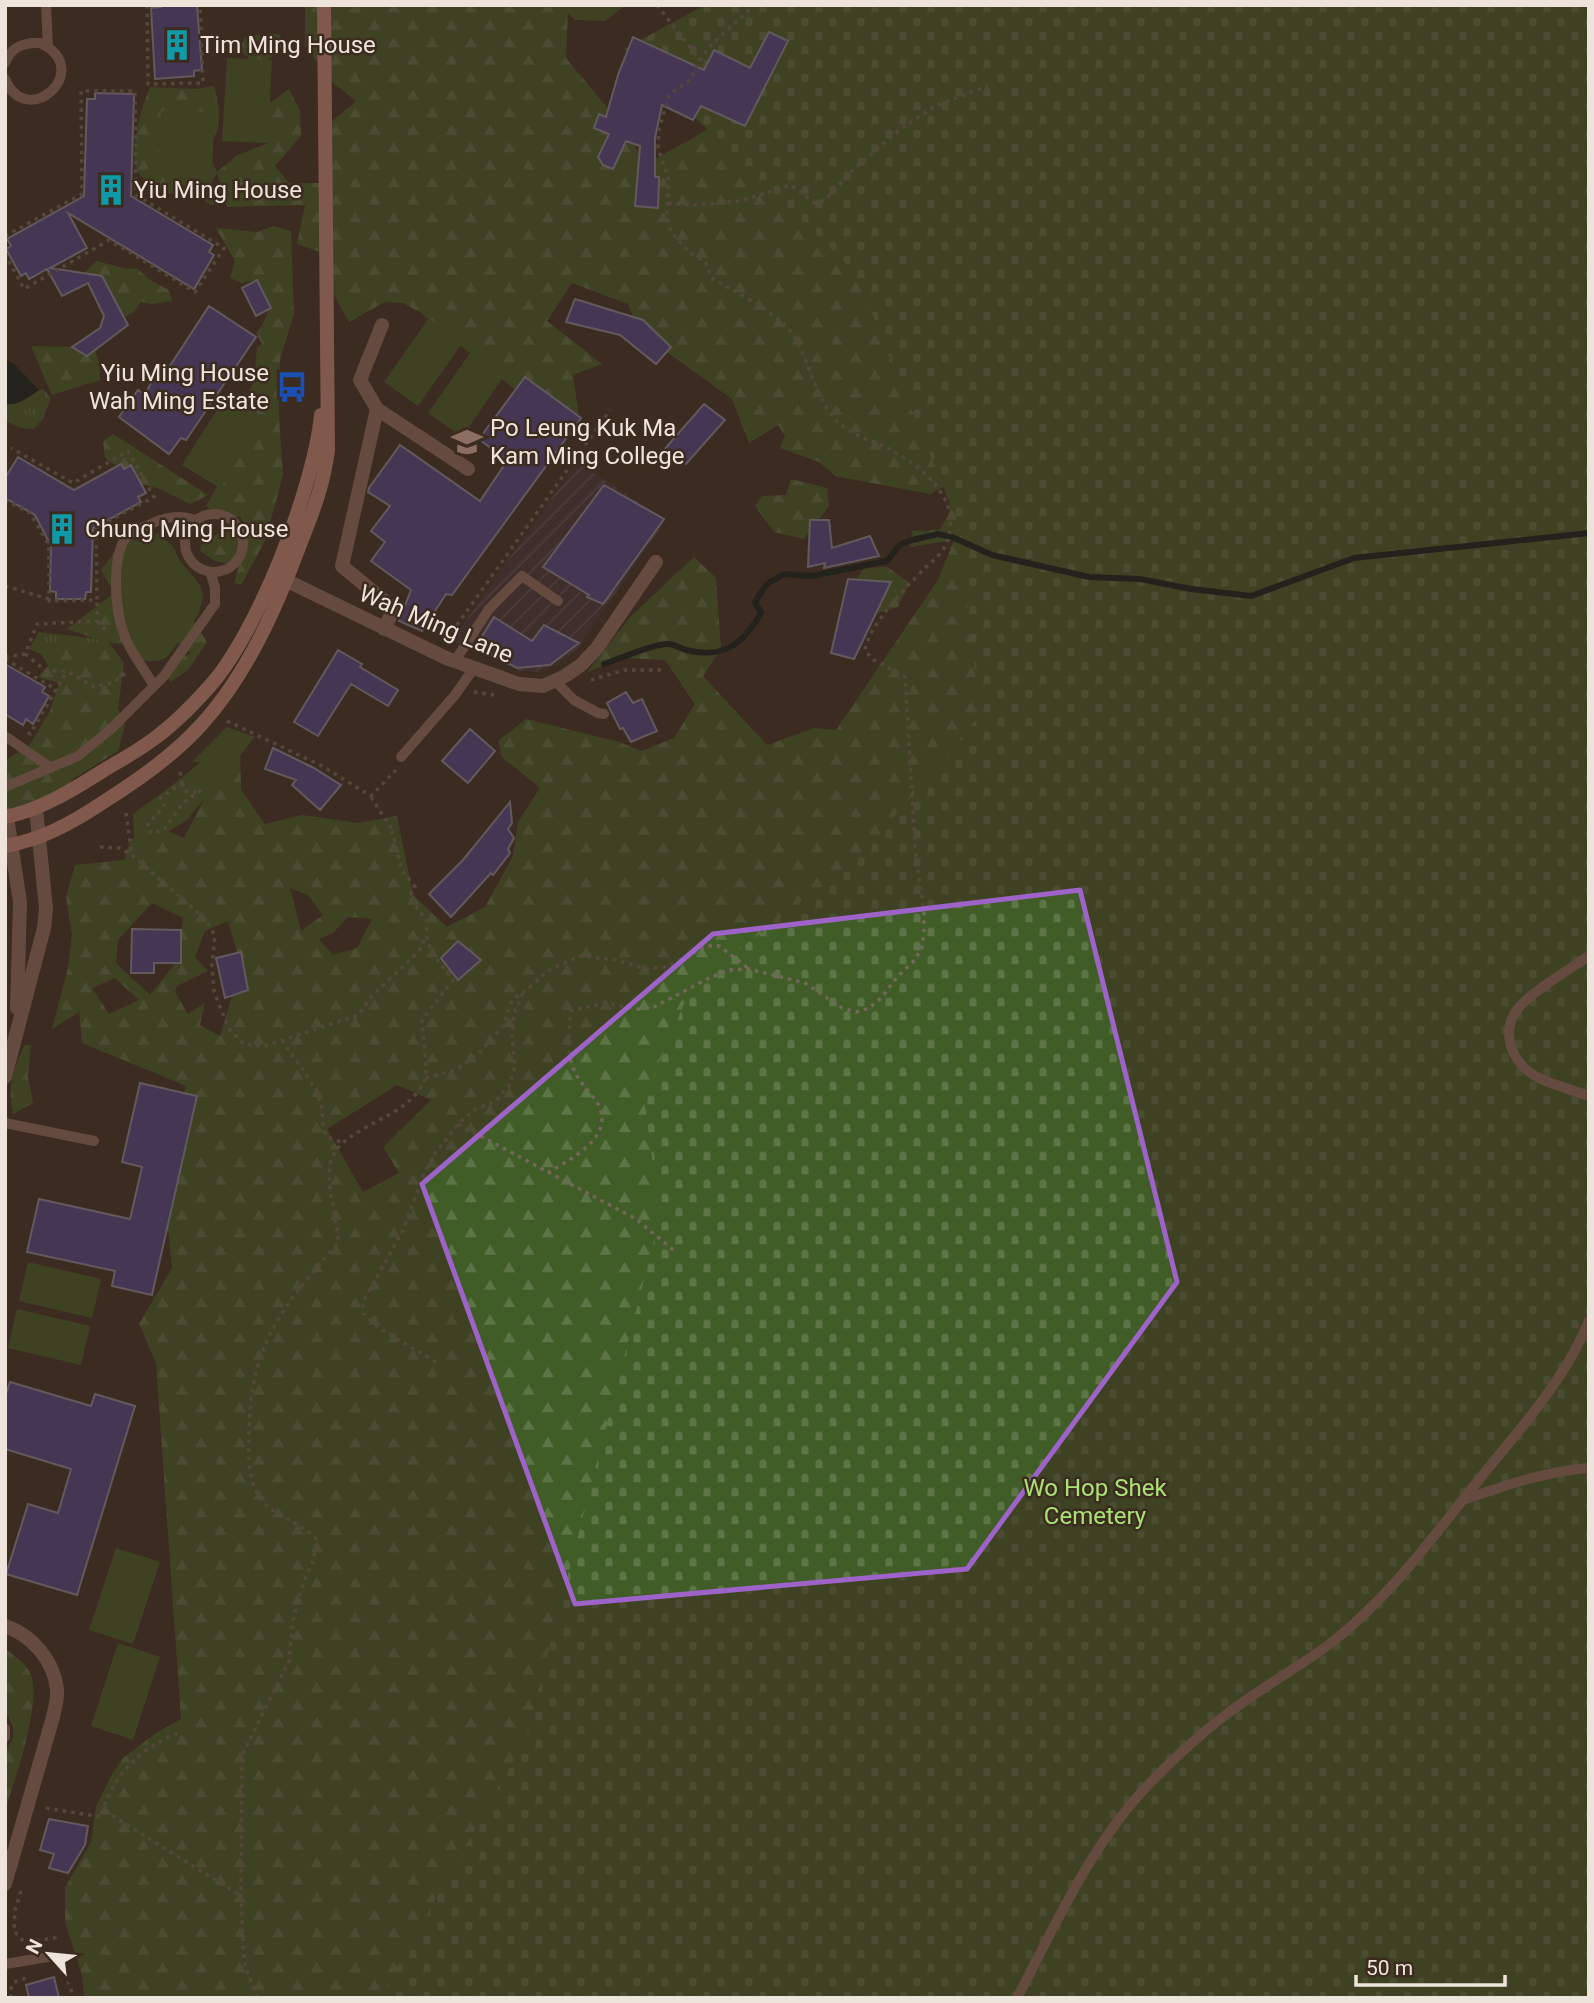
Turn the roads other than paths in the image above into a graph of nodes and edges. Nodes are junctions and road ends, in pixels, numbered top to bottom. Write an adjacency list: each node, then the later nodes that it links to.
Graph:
1 (46, 5): 3 (lane)
2 (324, 5): 12 (street)
3 (48, 47): 4 (lane); 5 (lane)
4 (5, 63)
5 (5, 79)
6 (382, 325): 7 (street)
7 (377, 409): 8 (street); 14 (street)
8 (468, 469)
9 (196, 521): 11 (lane); 11 (lane); 18 (lane)
10 (656, 562): 17 (street, Wah Ming Lane)
11 (210, 572): 18 (lane)
12 (280, 578): 14 (street, Wah Ming Lane); 24 (street); 26 (street)
13 (558, 601): 15 (lane)
14 (384, 629): 15 (street, Wah Ming Lane)
15 (455, 661): 16 (street, Wah Ming Lane)
16 (474, 668): 17 (street, Wah Ming Lane); 21 (lane)
17 (555, 681): 19 (lane)
18 (155, 686): 22 (lane)
19 (604, 714)
20 (5, 736): 22 (lane)
21 (399, 763)
22 (51, 768): 23 (lane)
23 (5, 787)
24 (36, 808): 25 (street); 26 (street)
25 (6, 817): 27 (street)
26 (40, 838): 27 (street); 29 (street)
27 (9, 846): 29 (street)
28 (1589, 957): 31 (lane)
29 (15, 1041): 30 (street)
30 (5, 1077)
31 (1589, 1096)
32 (5, 1123): 33 (lane)
33 (94, 1141)
34 (1589, 1321): 36 (lane)
35 (1589, 1468): 36 (lane)
36 (1462, 1500): 43 (lane)
37 (5, 1626): 40 (street)
38 (5, 1728): 39 (lane)
39 (5, 1737)
40 (6, 1876)
41 (56, 1954): 42 (lane)
42 (5, 1964)
43 (1017, 1998)

